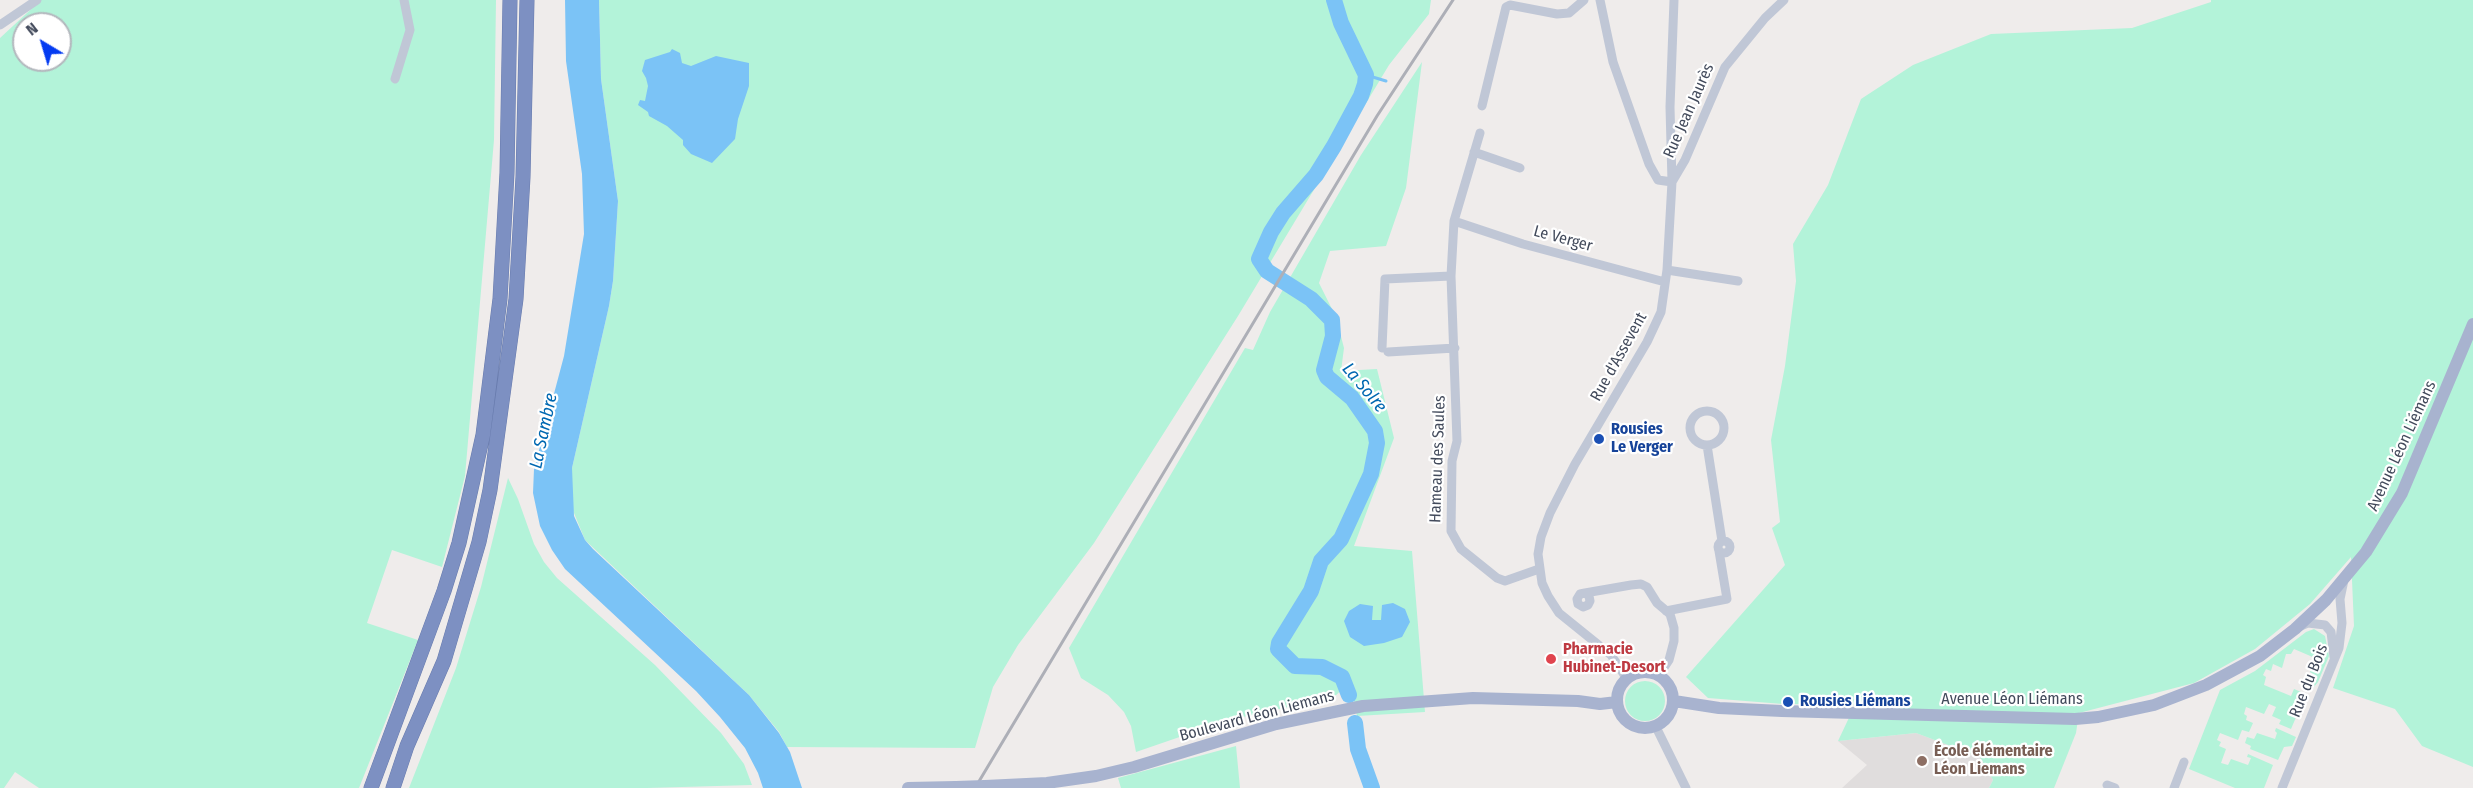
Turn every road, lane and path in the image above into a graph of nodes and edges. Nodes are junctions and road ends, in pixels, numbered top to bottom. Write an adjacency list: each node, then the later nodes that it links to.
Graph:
1 (38, 0): 9 (street)
2 (404, 0): 10 (street)
3 (510, 0): 37 (highway)
4 (527, 0): 38 (highway)
5 (1584, 0): 11 (street)
6 (1600, 0): 15 (street)
7 (1674, 0): 15 (street, Rue d'Assevent)
8 (1784, 0): 15 (street, Rue Jean Jaurès)
9 (0, 25)
10 (395, 79)
11 (1482, 106)
12 (1480, 133): 13 (street)
13 (1474, 153): 14 (street); 16 (street)
14 (1520, 168)
15 (1672, 182): 17 (street, Rue d'Assevent)
16 (1454, 221): 18 (street); 20 (street, Le Verger)
17 (1667, 270): 19 (street); 20 (street, Rue d'Assevent)
18 (1451, 276): 22 (street); 22 (street)
19 (1738, 281)
20 (1665, 282): 24 (street, Rue d'Assevent)
21 (2473, 324): 25 (main road, Avenue Léon Liémans)
22 (1455, 348): 24 (street, Hameau des Saules)
23 (1707, 445): 27 (street)
24 (1539, 569): 31 (street, Rue d'Assevent)
25 (2344, 580): 28 (main road, Avenue Léon Liémans); 29 (street, Rue du Bois)
26 (1585, 593): 27 (street)
27 (1666, 611): 30 (street)
28 (2296, 628): 29 (street); 32 (main road, Avenue Léon Liémans)
29 (2335, 659): 42 (street, Rue du Bois)
30 (1659, 675): 31 (main road); 32 (main road)
31 (1627, 679): 33 (main road)
32 (1674, 701): 34 (main road)
33 (1617, 702): 34 (main road); 36 (main road, Boulevard Léon Liemans, bridge)
34 (1656, 727): 40 (street)
35 (2184, 762): 41 (street)
36 (956, 787): 39 (main road, Boulevard Léon Liemans)
37 (371, 788)
38 (393, 788)
39 (908, 788)
40 (1686, 788)
41 (2174, 788)
42 (2282, 788)

